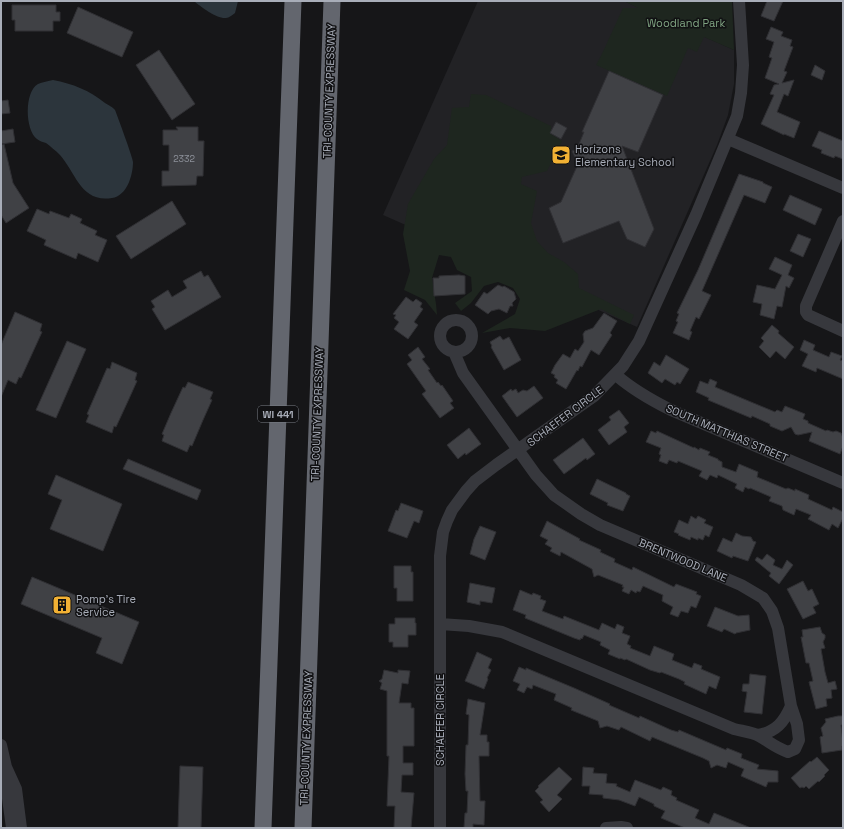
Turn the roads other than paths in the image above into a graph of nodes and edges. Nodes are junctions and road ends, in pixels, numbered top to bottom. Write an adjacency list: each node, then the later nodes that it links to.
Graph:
1 (293, 1): 19 (highway, WI 441)
2 (332, 1): 20 (highway, TRI-COUNTY EXPRESSWAY)
3 (739, 1): 4 (street, SCHAEFER CIRCLE)
4 (728, 139): 5 (street); 9 (street, SCHAEFER CIRCLE)
5 (843, 188)
6 (843, 221): 7 (street)
7 (843, 331)
8 (454, 352): 10 (street, BRENTWOOD LANE)
9 (616, 375): 10 (street, SCHAEFER CIRCLE); 11 (street, SOUTH MATTHIAS STREET)
10 (518, 450): 12 (street, SCHAEFER CIRCLE); 13 (street, BRENTWOOD LANE)
11 (843, 483)
12 (440, 624): 14 (street, BRENTWOOD LANE); 21 (street, SCHAEFER CIRCLE)
13 (791, 706): 14 (street); 14 (street, BRENTWOOD LANE)
14 (758, 735)
15 (1, 746): 16 (street)
16 (6, 767): 17 (street); 18 (street)
17 (12, 828)
18 (21, 828)
19 (263, 828)
20 (303, 828)
21 (440, 828)
22 (606, 828): 23 (street)
23 (627, 828)

